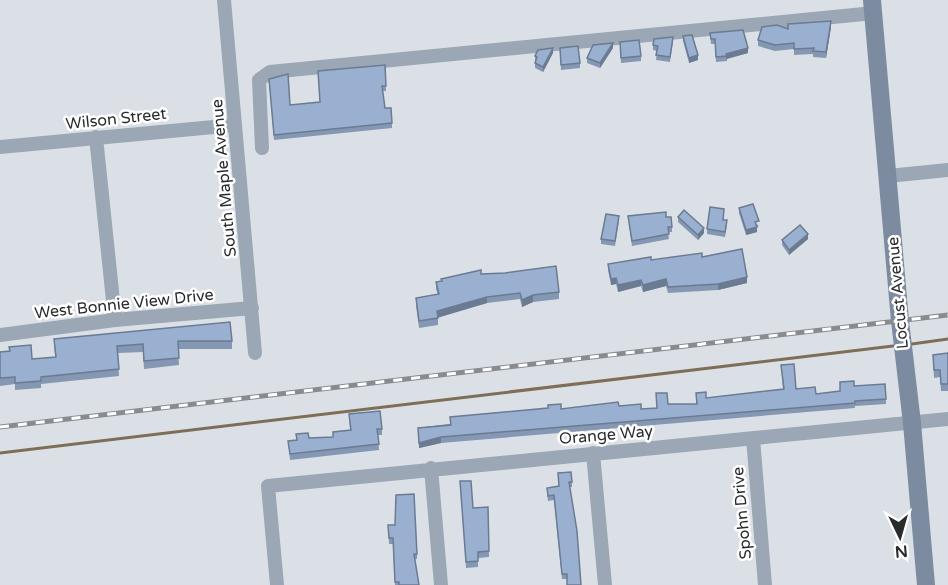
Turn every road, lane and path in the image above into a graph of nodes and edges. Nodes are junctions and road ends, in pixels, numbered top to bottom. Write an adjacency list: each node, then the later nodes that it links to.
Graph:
1 (224, 0): 3 (street, South Maple Avenue)
2 (873, 6): 6 (street); 8 (street, Locust Avenue)
3 (235, 125): 4 (street, Wilson Street); 9 (street, South Maple Avenue)
4 (96, 137): 5 (street, Wilson Street); 10 (street)
5 (0, 147)
6 (262, 148)
7 (948, 171): 8 (street)
8 (888, 176): 14 (street, Locust Avenue)
9 (252, 308): 10 (street, West Bonnie View Drive); 12 (street, South Maple Avenue)
10 (115, 320): 11 (street, West Bonnie View Drive)
11 (0, 335)
12 (255, 353)
13 (948, 419): 14 (street, Orange Way)
14 (912, 423): 15 (street, Orange Way); 22 (street, Locust Avenue)
15 (753, 438): 16 (street, Orange Way); 21 (street, Spohn Drive)
16 (594, 453): 17 (street, Orange Way); 20 (street)
17 (431, 468): 18 (street, Orange Way); 19 (street)
18 (277, 585)
19 (441, 585)
20 (605, 585)
21 (765, 585)
22 (926, 585)

